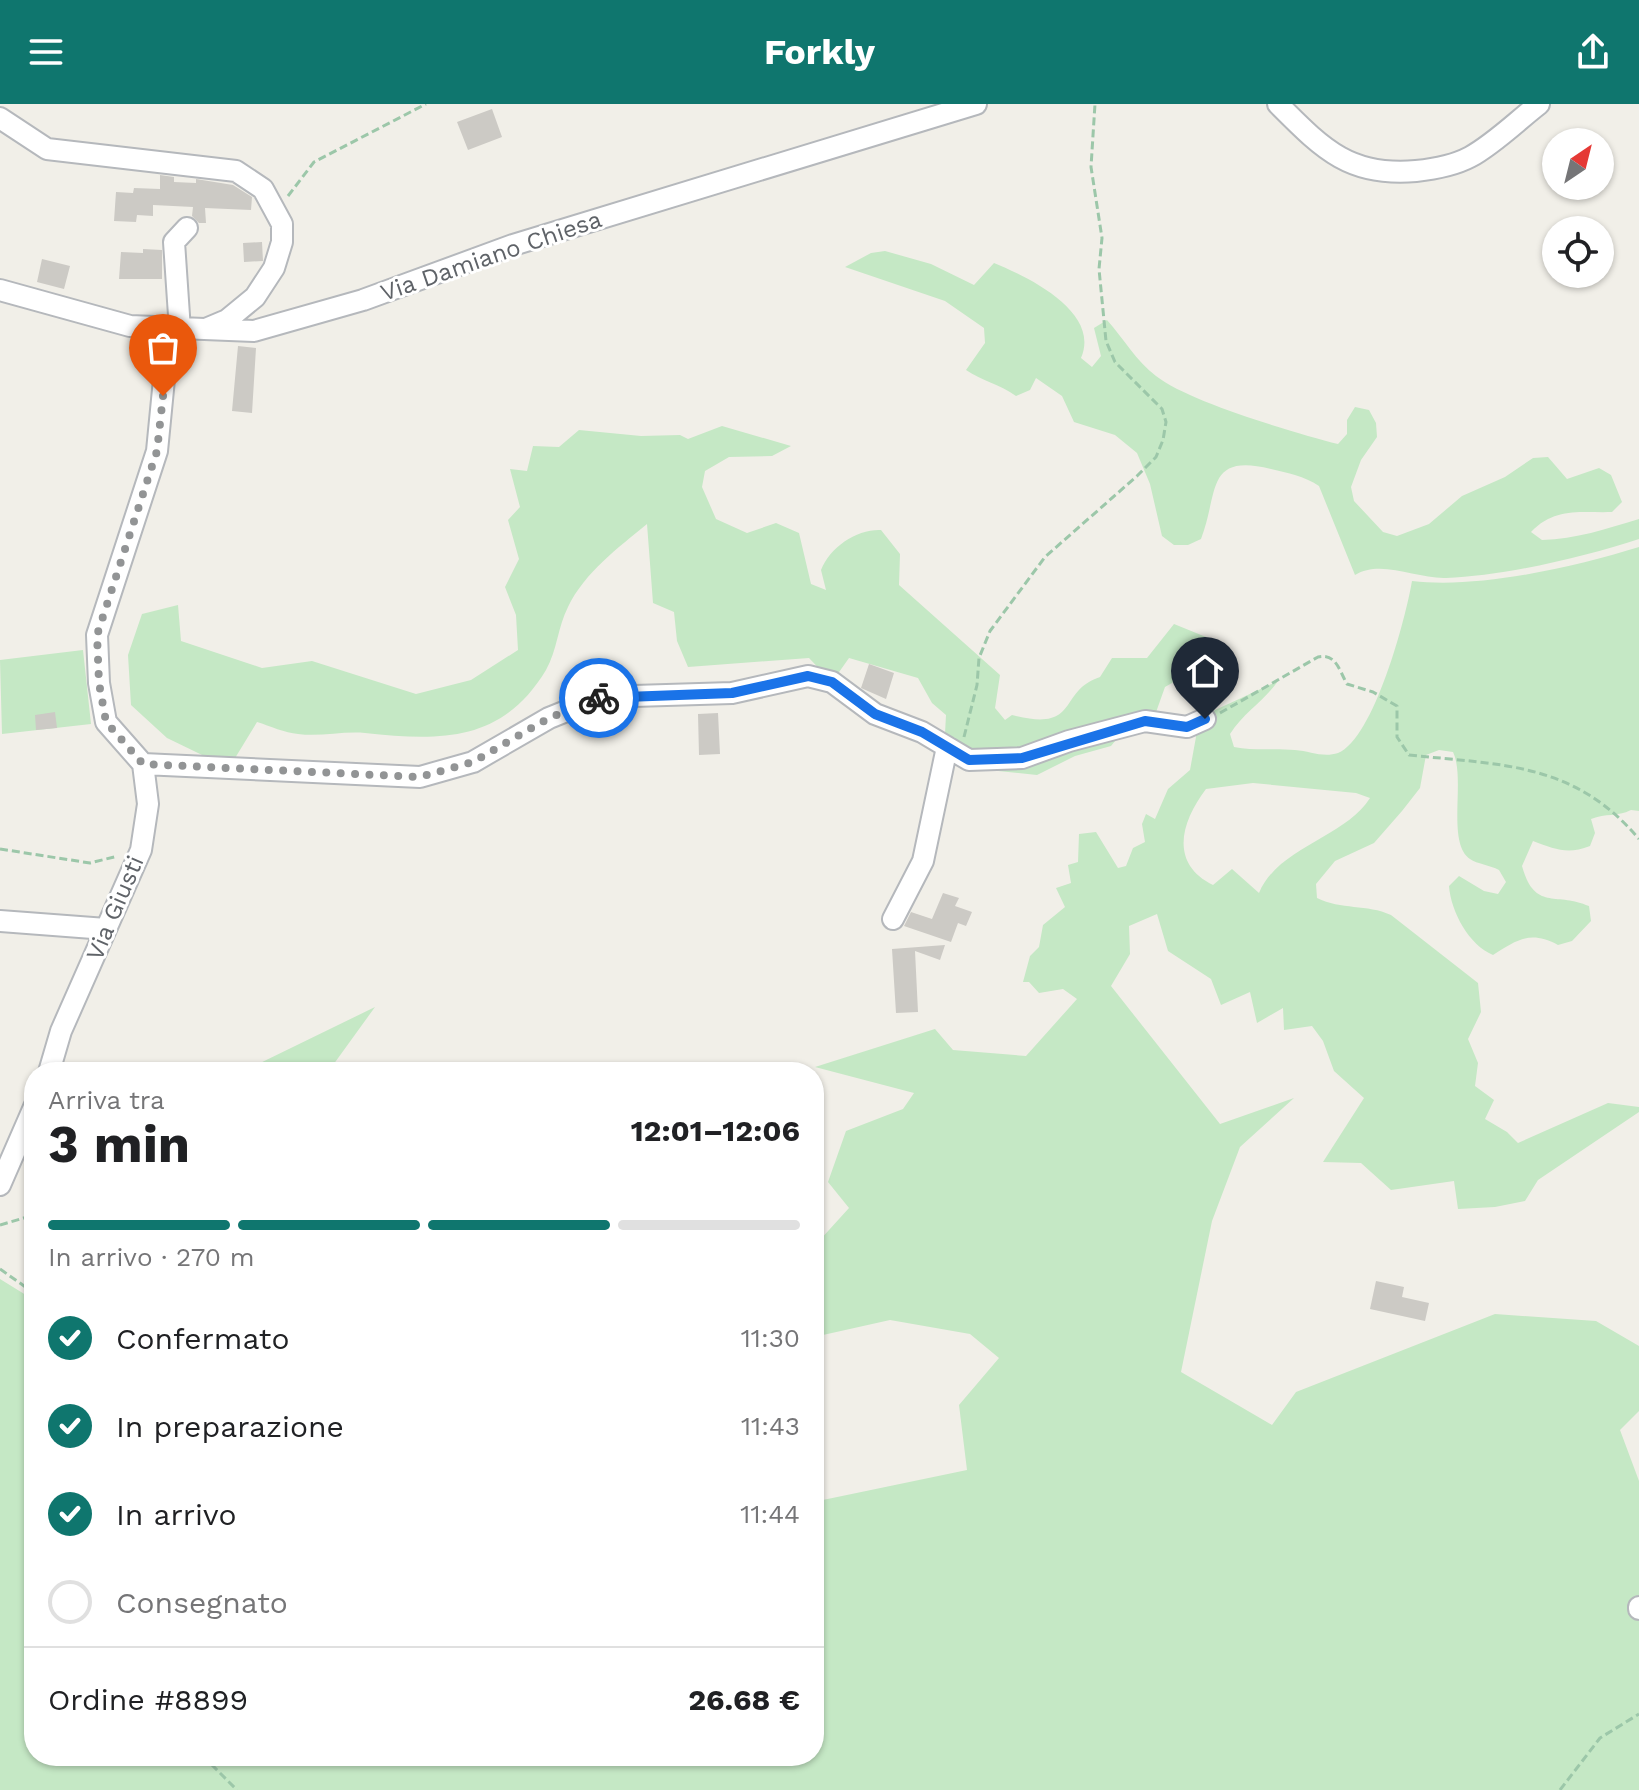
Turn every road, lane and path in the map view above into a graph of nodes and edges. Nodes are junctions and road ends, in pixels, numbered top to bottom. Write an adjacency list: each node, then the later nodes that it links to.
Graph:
1 (426, 104): 7 (path)
2 (976, 104): 11 (street, Via Damiano Chiesa)
3 (1095, 104): 13 (path)
4 (1278, 104): 5 (street)
5 (1539, 104)
6 (0, 118): 7 (street)
7 (279, 218): 11 (street)
8 (187, 228): 10 (street)
9 (0, 290): 10 (street, Via Damiano Chiesa)
10 (170, 329): 11 (street, Via Damiano Chiesa); 14 (street)
11 (205, 330)
12 (1205, 719): 13 (street); 15 (path)
13 (956, 752): 14 (street); 18 (street)
14 (143, 764): 17 (street, Via Giusti)
15 (1639, 839)
16 (0, 849): 17 (path)
17 (141, 850): 20 (street, Via Giusti)
18 (893, 919)
19 (0, 921): 20 (street)
20 (106, 929): 21 (street, Via Giusti)
21 (52, 1062)
22 (24, 1130): 23 (street)
23 (0, 1185)
24 (24, 1218): 25 (path)
25 (0, 1225)
26 (0, 1269): 27 (path)
27 (24, 1286)
28 (1639, 1714): 31 (path)
29 (213, 1766): 30 (path)
30 (237, 1790)
31 (1560, 1790)

